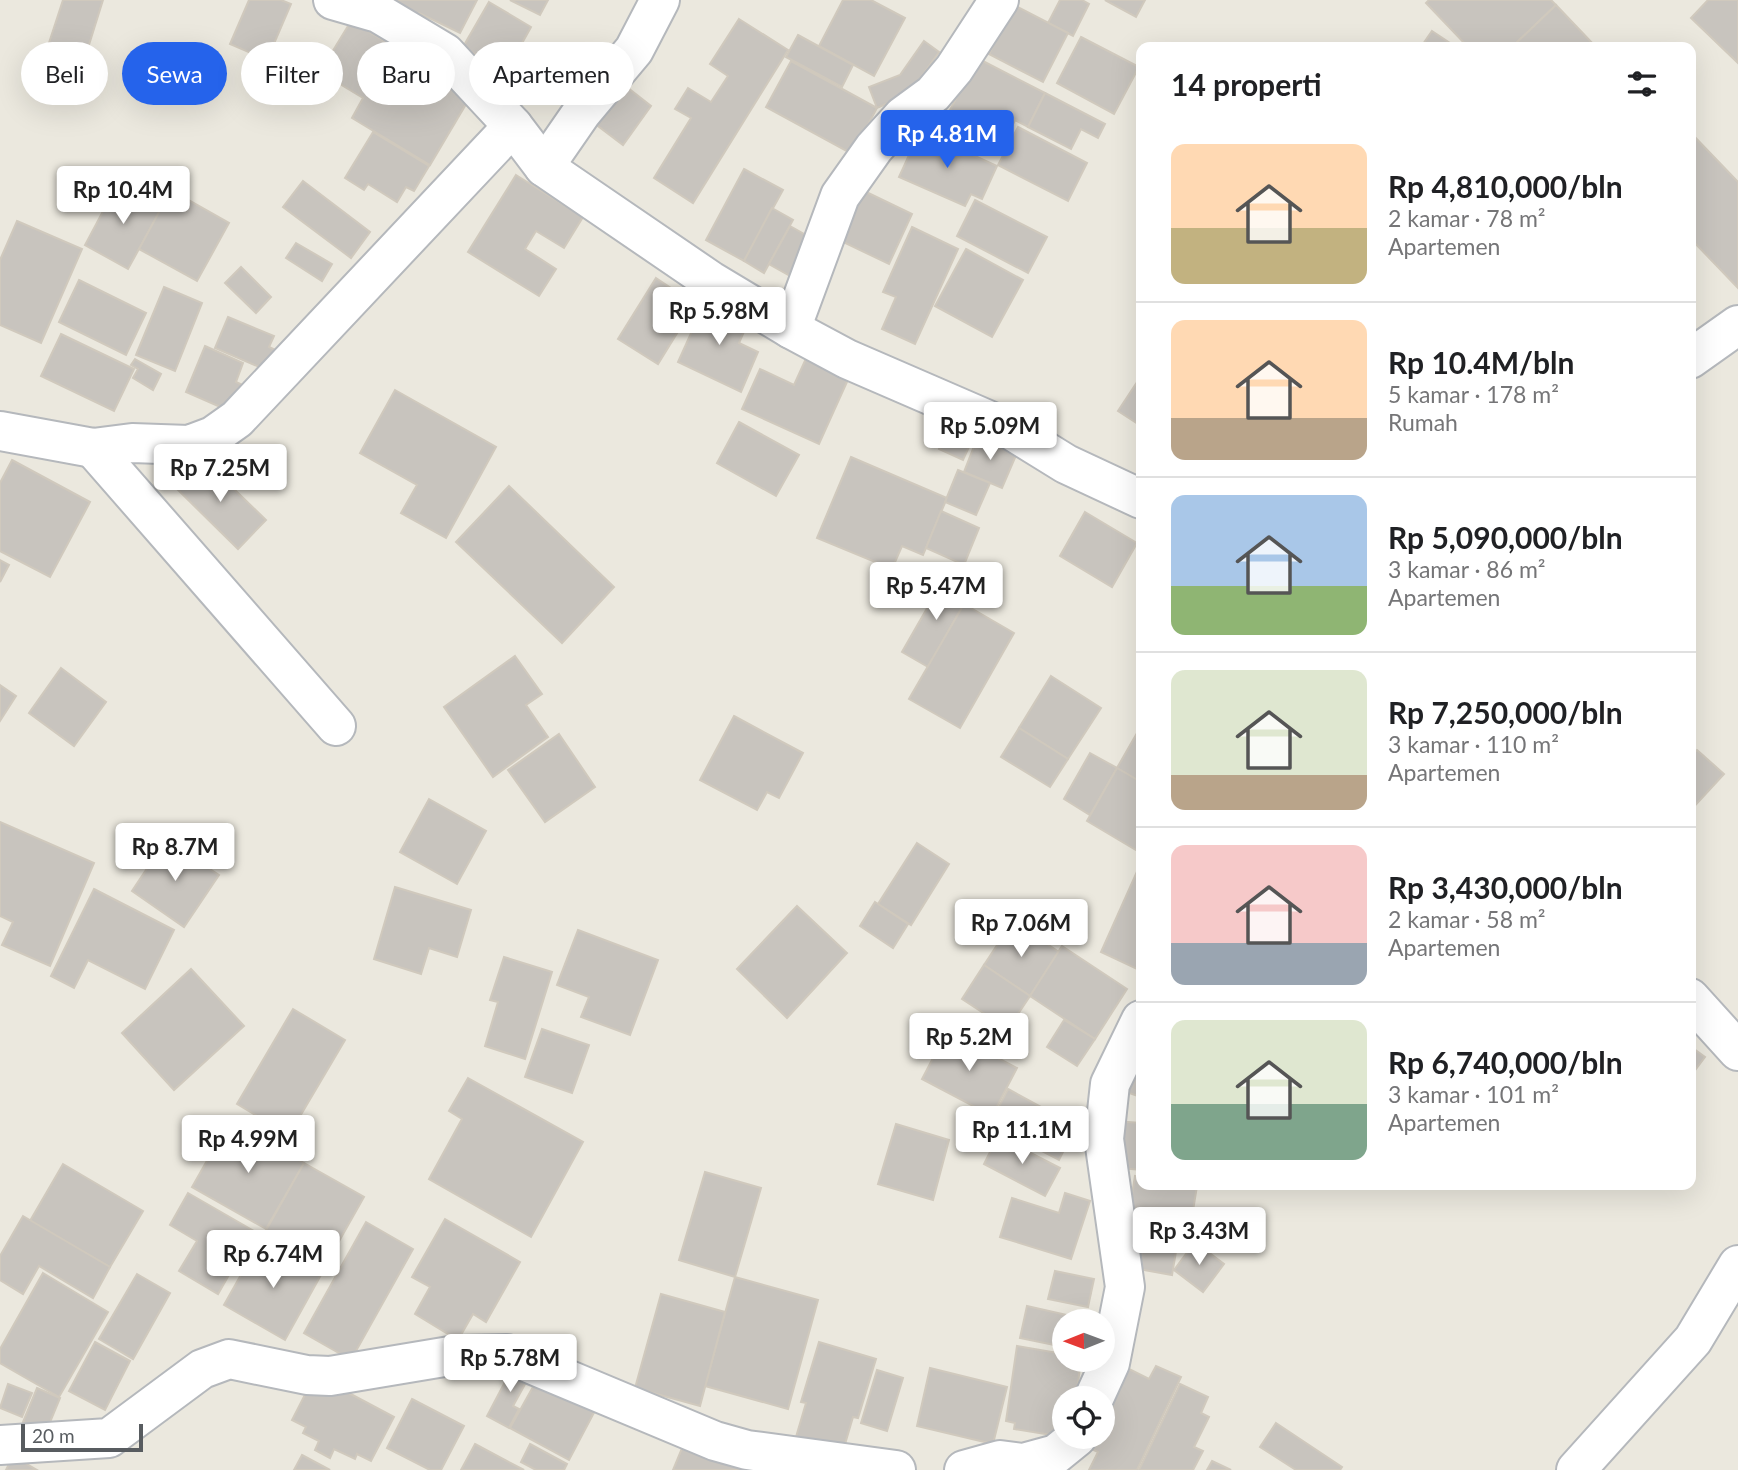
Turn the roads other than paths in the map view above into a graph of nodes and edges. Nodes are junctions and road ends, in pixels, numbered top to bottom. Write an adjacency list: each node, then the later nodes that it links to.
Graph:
1 (333, 0): 4 (street)
2 (660, 0): 5 (street)
3 (999, 0): 7 (street)
4 (513, 126): 5 (street); 10 (street)
5 (544, 167): 7 (street)
6 (1738, 325): 8 (street)
7 (791, 329): 11 (street)
8 (1696, 355)
9 (0, 431): 10 (street)
10 (93, 449): 12 (street)
11 (1136, 497)
12 (337, 726)
13 (1696, 1005): 15 (street)
14 (1136, 1030): 17 (street)
15 (1738, 1051)
16 (1738, 1265): 22 (street)
17 (1099, 1386)
18 (0, 1446): 20 (street)
19 (1062, 1449): 21 (street)
20 (897, 1470)
21 (964, 1470)
22 (1576, 1470)

